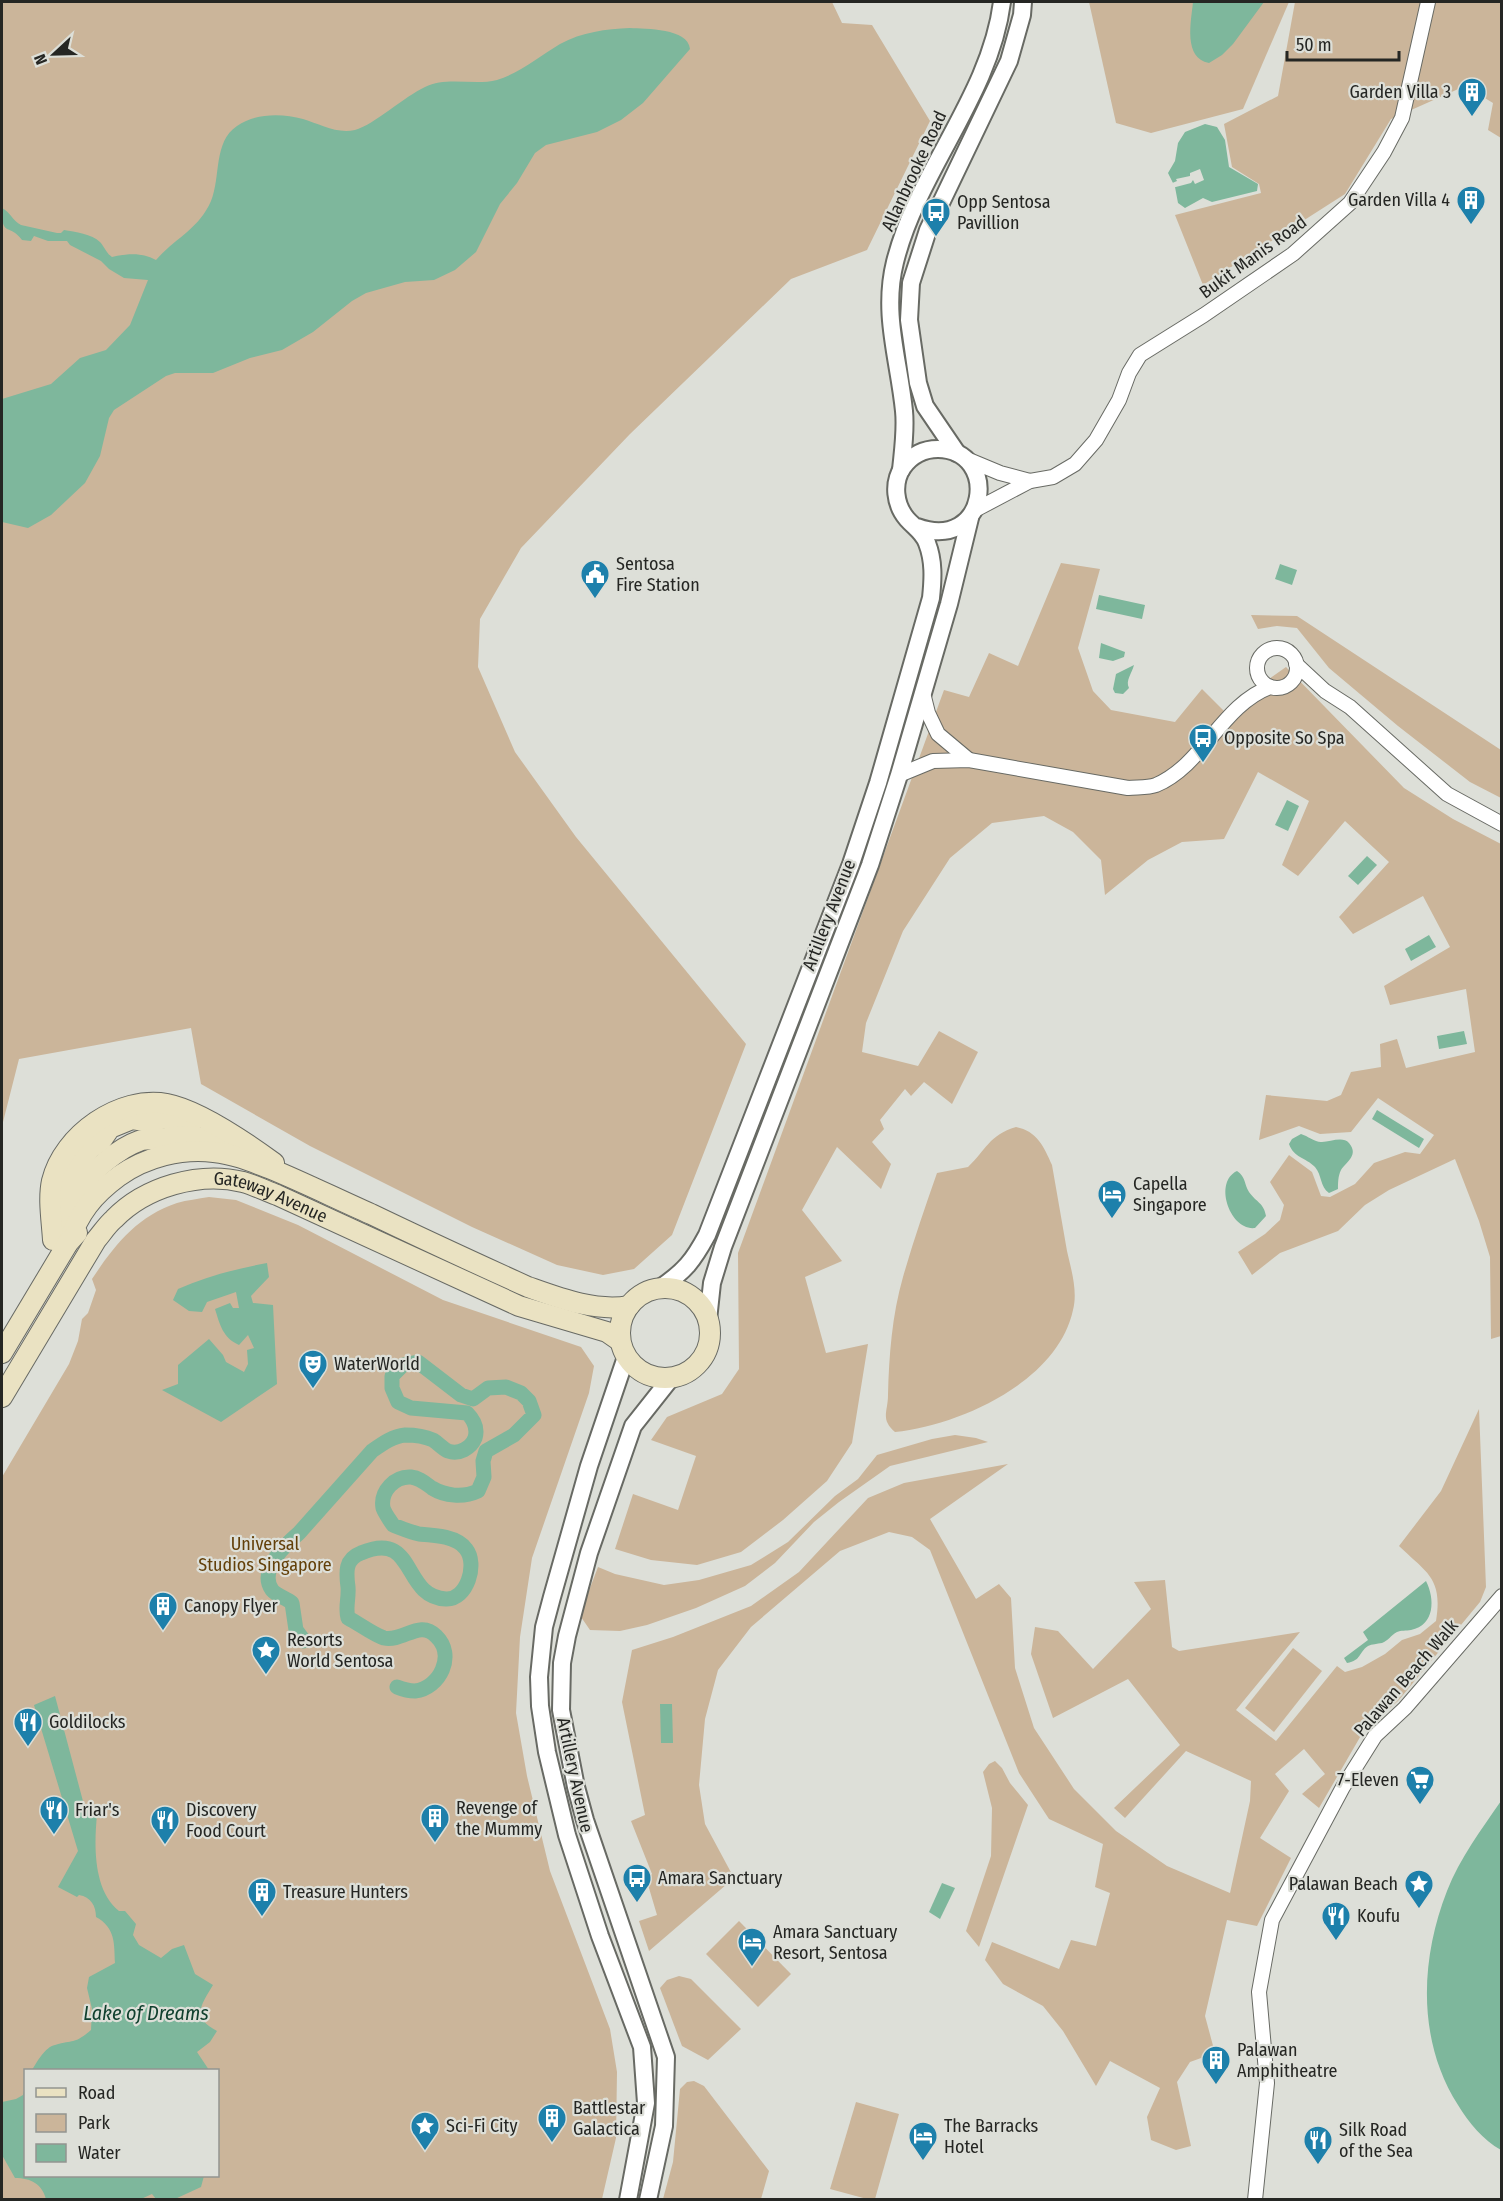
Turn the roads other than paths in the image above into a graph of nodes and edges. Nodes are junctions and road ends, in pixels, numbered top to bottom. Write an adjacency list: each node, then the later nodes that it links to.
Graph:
1 (1002, 2): 5 (street, Allanbrooke Road)
2 (1023, 2): 4 (street, Allanbrooke Road)
3 (1428, 2): 6 (street, Bukit Manis Road)
4 (961, 455): 5 (street); 6 (street); 7 (street, Artillery Avenue)
5 (901, 470): 8 (street, Artillery Avenue)
6 (1030, 481): 7 (street)
7 (972, 514): 8 (street); 14 (street, Artillery Avenue)
8 (917, 527): 24 (street, Artillery Avenue)
9 (1296, 664): 10 (street); 11 (street); 13 (street)
10 (1257, 673): 12 (street); 15 (street)
11 (1288, 685): 12 (street); 13 (street)
12 (1270, 687): 15 (street)
13 (1325, 691): 18 (street)
14 (923, 693): 16 (street); 17 (street, Artillery Avenue)
15 (1246, 699): 16 (street)
16 (969, 760): 17 (street)
17 (899, 775): 26 (street, Artillery Avenue)
18 (1502, 824)
19 (207, 1121): 21 (main road, Gateway Avenue); 22 (main road, Gateway Avenue); 22 (main road, Gateway Avenue)
20 (248, 1160): 21 (main road, Gateway Avenue); 23 (main road, Gateway Avenue); 23 (main road, Gateway Avenue)
21 (302, 1182): 25 (main road, Gateway Avenue)
22 (52, 1216): 23 (main road, Gateway Avenue)
23 (60, 1242): 28 (main road, Gateway Avenue)
24 (660, 1288): 25 (main road); 26 (main road)
25 (629, 1306): 27 (main road)
26 (708, 1320): 29 (main road)
27 (623, 1349): 29 (main road, Gateway Avenue); 30 (main road, Gateway Avenue); 32 (street, Artillery Avenue)
28 (2, 1353)
29 (671, 1378): 33 (street, Artillery Avenue)
30 (2, 1397)
31 (1502, 1596): 34 (street, Palawan Beach Walk)
32 (628, 2199)
33 (648, 2199)
34 (1255, 2199)

